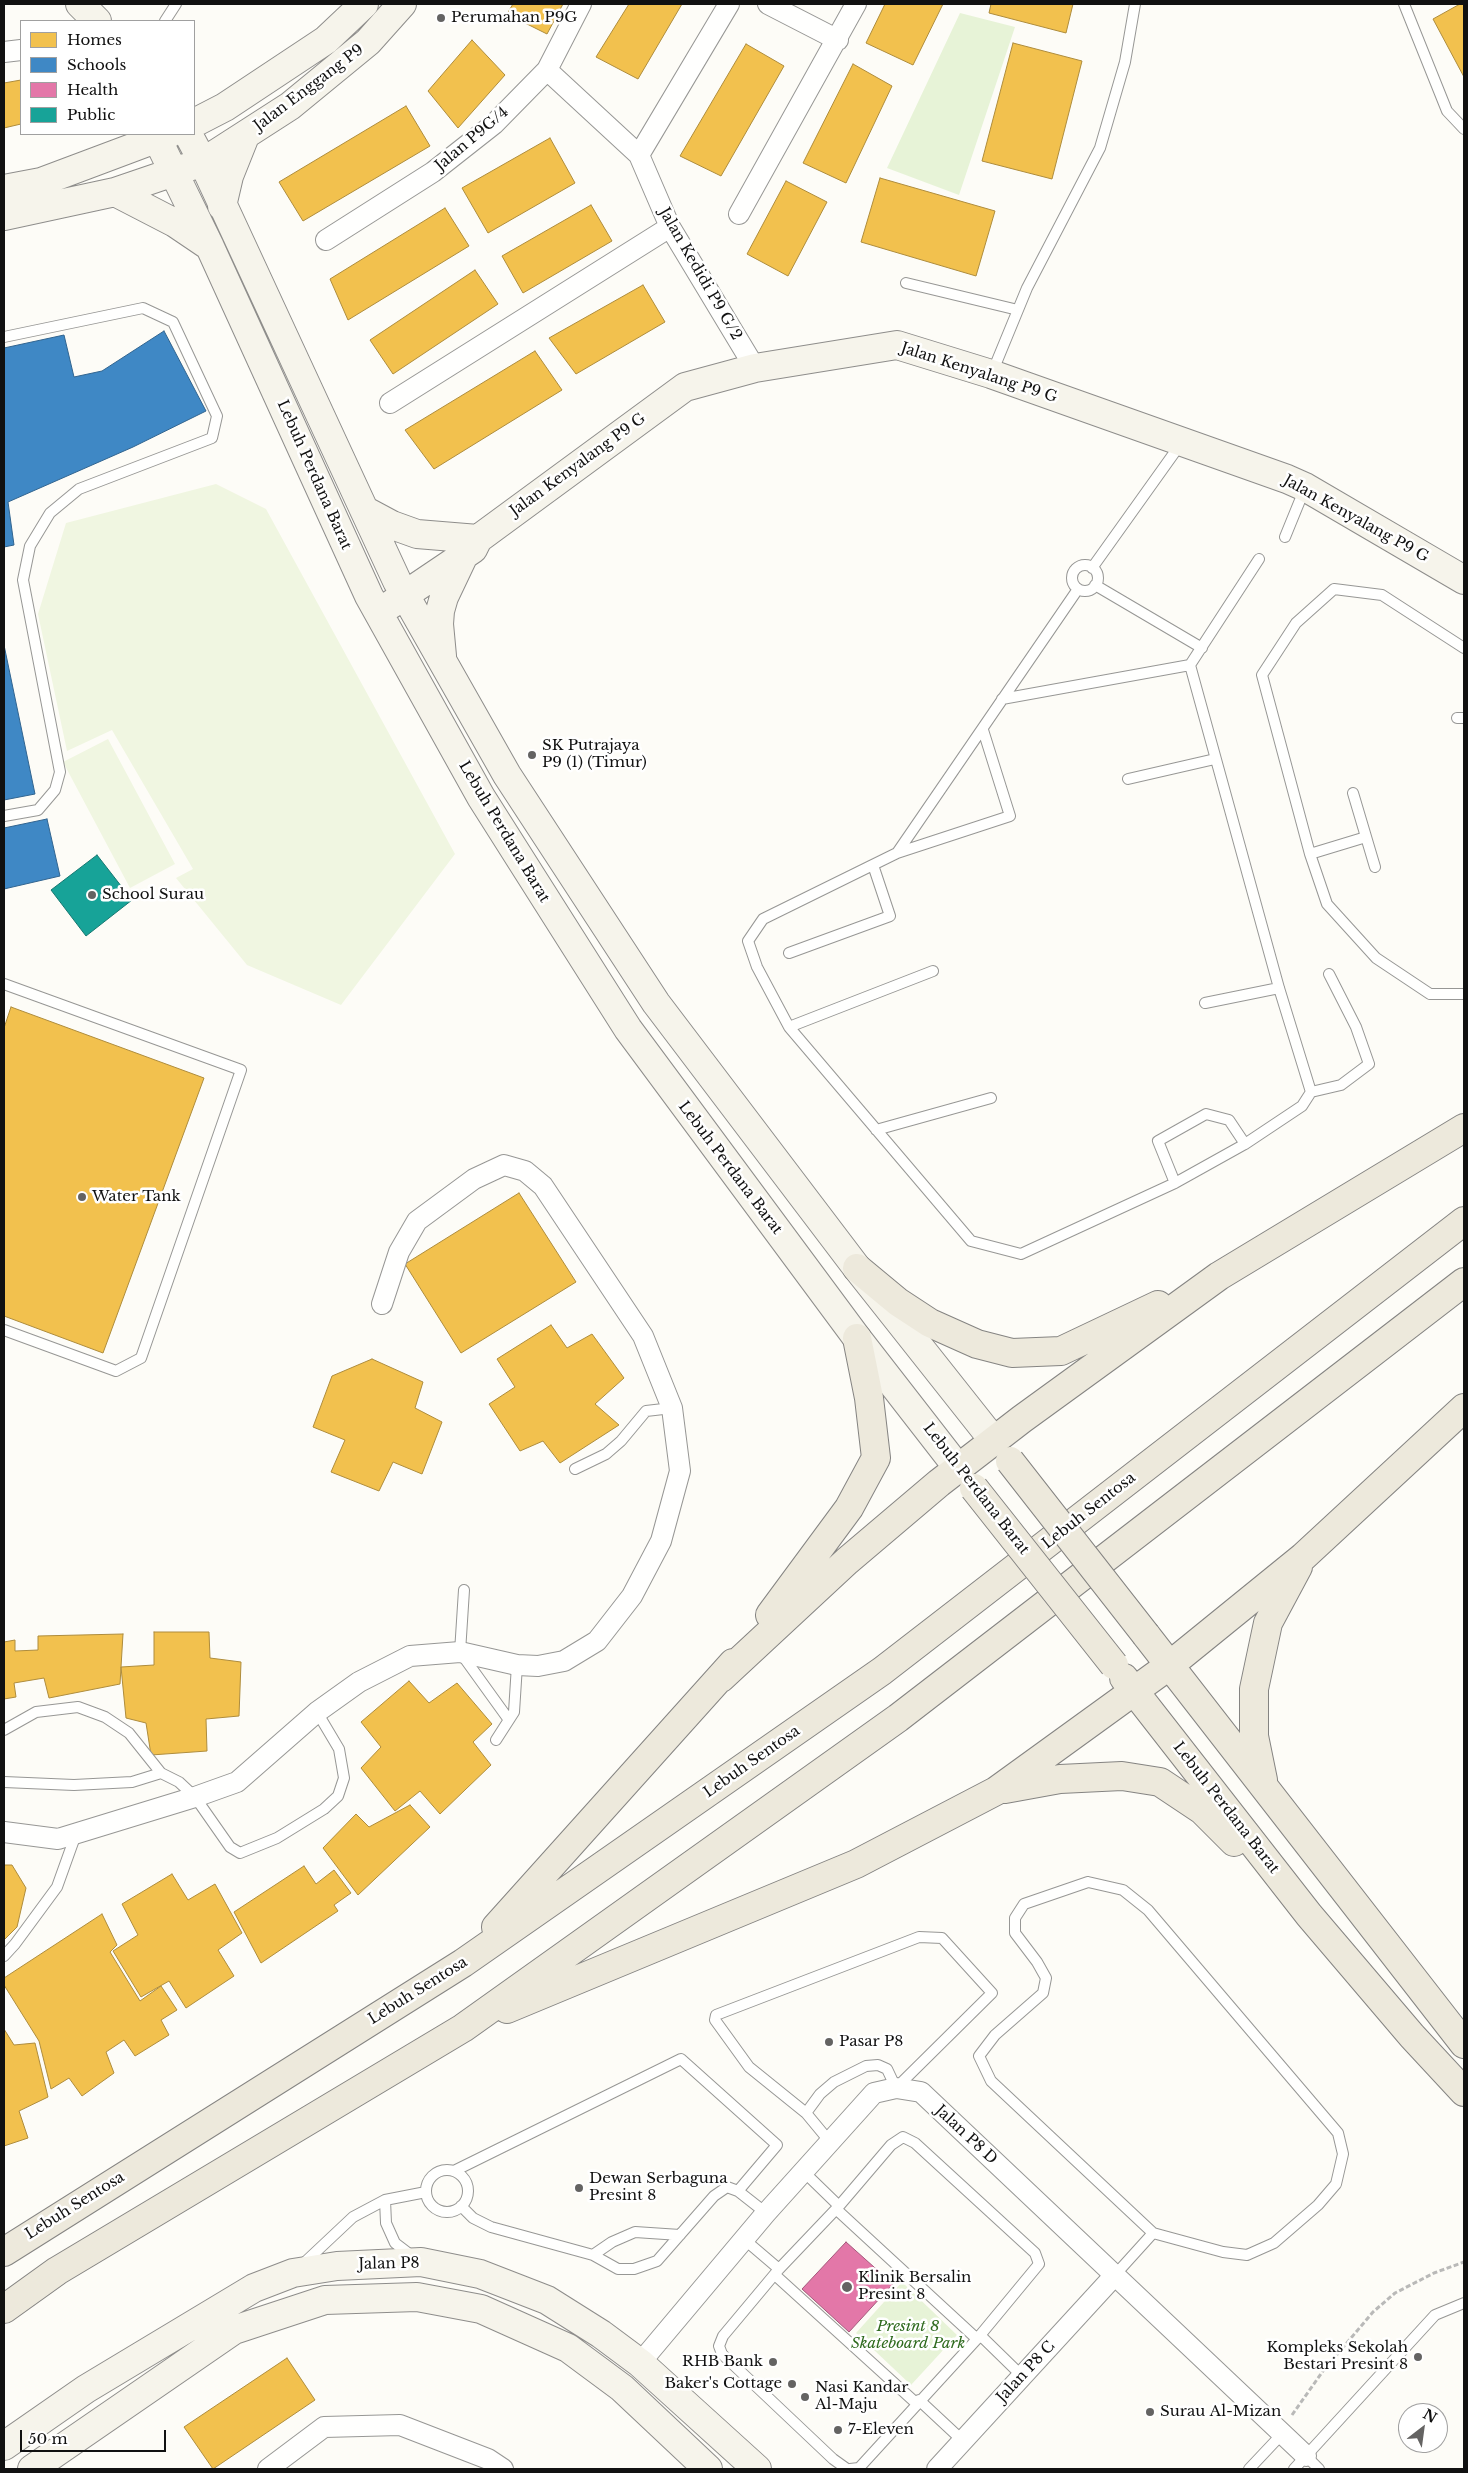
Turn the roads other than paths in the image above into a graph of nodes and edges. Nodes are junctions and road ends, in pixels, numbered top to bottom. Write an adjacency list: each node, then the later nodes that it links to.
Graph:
1 (80, 4): 11 (street)
2 (176, 4): 12 (lane)
3 (364, 4): 18 (street, Jalan Enggang P9)
4 (402, 4): 24 (street, Jalan Enggang P9)
5 (581, 4): 16 (street, Jalan P9G/4)
6 (729, 4): 25 (street)
7 (768, 4): 13 (street)
8 (856, 4): 13 (street)
9 (1135, 4): 38 (lane)
10 (1404, 4): 20 (lane)
11 (96, 20)
12 (166, 20)
13 (838, 40): 32 (street)
14 (20, 50): 15 (street)
15 (4, 52)
16 (547, 70): 25 (street, Jalan Kedidi P9 G/2); 35 (street, Jalan P9G/4)
17 (195, 100): 18 (street)
18 (225, 107): 19 (street, Jalan Enggang P9)
19 (195, 122)
20 (1464, 129)
21 (115, 135): 26 (street)
22 (161, 135): 26 (street); 28 (street, Lebuh Perdana Barat)
23 (189, 135): 27 (street, Lebuh Perdana Barat)
24 (245, 136): 27 (street, Jalan Enggang P9); 31 (street)
25 (639, 155): 34 (street, Jalan Kedidi P9 G/2)
26 (100, 160): 29 (street)
27 (204, 162): 28 (street, Jalan Enggang P9); 31 (street, Lebuh Perdana Barat)
28 (174, 173): 30 (street, Jalan Enggang P9); 36 (street, Lebuh Perdana Barat)
29 (4, 189)
30 (114, 192): 33 (street, Jalan Enggang P9); 36 (street)
31 (222, 206): 45 (street, Lebuh Perdana Barat)
32 (739, 214)
33 (4, 216)
34 (670, 227): 40 (street, Jalan Kedidi P9 G/2); 42 (street)
35 (326, 240)
36 (210, 247): 54 (street, Lebuh Perdana Barat)
37 (906, 283): 38 (lane)
38 (1018, 310): 41 (lane)
39 (4, 337): 64 (lane)
40 (755, 368): 41 (street, Jalan Kenyalang P9 G); 47 (street, Jalan Kenyalang P9 G)
41 (991, 374): 43 (street, Jalan Kenyalang P9 G)
42 (390, 403)
43 (1182, 442): 44 (street, Jalan Kenyalang P9 G); 49 (lane)
44 (1305, 487): 46 (lane); 50 (street, Jalan Kenyalang P9 G)
45 (364, 510): 47 (street); 52 (street, Lebuh Perdana Barat)
46 (1285, 537)
47 (470, 544): 52 (street, Jalan Kenyalang P9 G); 57 (street)
48 (1260, 559): 55 (lane)
49 (1092, 568): 51 (lane); 53 (lane)
50 (1464, 580)
51 (1096, 585): 53 (lane); 55 (lane)
52 (400, 588): 54 (street, Jalan Kenyalang P9 G); 57 (street, Lebuh Perdana Barat)
53 (1078, 589): 59 (lane)
54 (374, 605): 90 (street, Lebuh Perdana Barat)
55 (1202, 648): 58 (lane)
56 (1464, 648): 67 (lane)
57 (442, 662): 85 (street, Lebuh Perdana Barat)
58 (1190, 665): 59 (lane); 61 (lane)
59 (1002, 699): 60 (lane)
60 (983, 730): 66 (lane); 66 (lane)
61 (1215, 759): 62 (lane); 74 (lane)
62 (1128, 779)
63 (1353, 793): 65 (lane)
64 (4, 816)
65 (1366, 838): 67 (lane); 69 (lane)
66 (897, 853): 68 (lane)
67 (1310, 854): 75 (lane)
68 (874, 865): 70 (lane); 77 (lane)
69 (1375, 867)
70 (789, 953)
71 (933, 971): 77 (lane)
72 (1329, 974): 78 (lane)
73 (4, 984): 89 (lane)
74 (1279, 988): 76 (lane); 78 (lane)
75 (1464, 994)
76 (1206, 1003)
77 (789, 1027): 81 (lane)
78 (1310, 1092): 82 (lane)
79 (991, 1098): 81 (lane)
80 (1464, 1128): 86 (main road)
81 (876, 1130): 83 (lane)
82 (1245, 1144): 83 (lane); 83 (lane)
83 (1175, 1183)
84 (1464, 1221): 116 (main road, Lebuh Sentosa)
85 (857, 1268): 86 (main road); 93 (street, Lebuh Perdana Barat)
86 (1219, 1276): 93 (main road)
87 (1464, 1282): 117 (main road)
88 (382, 1304): 91 (street)
89 (4, 1330)
90 (856, 1338): 95 (street, Lebuh Perdana Barat); 101 (main road)
91 (672, 1408): 94 (lane); 99 (street)
92 (1464, 1408): 96 (main road)
93 (1002, 1451): 95 (main road); 100 (main road, Lebuh Perdana Barat, bridge)
94 (575, 1469)
95 (966, 1478): 101 (main road); 102 (main road, Lebuh Perdana Barat, bridge)
96 (1303, 1557): 100 (main road); 109 (main road)
97 (464, 1590): 98 (lane)
98 (460, 1652): 99 (street); 103 (street); 104 (lane)
99 (517, 1665): 104 (lane)
100 (1170, 1666): 102 (main road); 109 (main road, Lebuh Perdana Barat)
101 (721, 1678): 116 (main road)
102 (1135, 1692): 110 (main road); 114 (main road, Lebuh Perdana Barat)
103 (317, 1712): 111 (street); 111 (lane)
104 (510, 1720): 106 (lane)
105 (4, 1730): 107 (lane)
106 (496, 1740)
107 (162, 1773): 108 (lane); 111 (lane)
108 (4, 1782)
109 (1265, 1788): 118 (main road, Lebuh Perdana Barat)
110 (996, 1791): 114 (main road); 117 (main road)
111 (194, 1797): 113 (street)
112 (4, 1832): 113 (street)
113 (76, 1834): 115 (lane)
114 (1309, 1914): 120 (main road, Lebuh Perdana Barat)
115 (4, 1956)
116 (463, 1963): 134 (main road, Lebuh Sentosa)
117 (463, 2028): 141 (main road)
118 (1464, 2044)
119 (896, 2088): 121 (lane); 121 (lane); 122 (street, Jalan P8 D); 139 (street, Jalan P8 D)
120 (1464, 2092)
121 (806, 2113): 122 (lane)
122 (830, 2142): 124 (street, Jalan P8 D)
123 (454, 2171): 125 (lane); 126 (lane); 128 (lane)
124 (803, 2171): 129 (lane); 130 (street, Jalan P8 D)
125 (738, 2191): 130 (lane); 132 (lane)
126 (426, 2192): 127 (lane); 128 (lane)
127 (385, 2200): 136 (lane); 138 (lane)
128 (461, 2206): 135 (lane)
129 (838, 2208): 137 (lane); 142 (lane); 142 (lane)
130 (766, 2213): 133 (street, Jalan P8 D)
131 (1153, 2233): 131 (lane); 139 (lane)
132 (680, 2235): 135 (lane); 135 (lane)
133 (745, 2240): 137 (lane); 143 (street, Jalan P8 D)
134 (4, 2252)
135 (594, 2255)
136 (421, 2262): 138 (street, Jalan P8); 143 (street, Jalan P8)
137 (777, 2272): 145 (lane); 156 (lane)
138 (293, 2273): 148 (street, Jalan P8)
139 (1115, 2275): 144 (street, Jalan P8 C); 146 (street, Jalan P8 D)
140 (1464, 2303): 149 (lane)
141 (4, 2309)
142 (978, 2337): 144 (lane); 145 (lane)
143 (640, 2363): 155 (street, Jalan P8)
144 (1022, 2376): 147 (street, Jalan P8 C)
145 (918, 2402): 147 (lane); 156 (lane)
146 (1282, 2434): 149 (street, Jalan P8 D); 157 (lane)
147 (963, 2441): 151 (street, Jalan P8 C)
148 (4, 2446)
149 (1306, 2465)
150 (490, 2466): 153 (street)
151 (939, 2468)
152 (32, 2469): 154 (street)
153 (268, 2469)
154 (708, 2469)
155 (757, 2469)
156 (848, 2469)
157 (1249, 2469)

